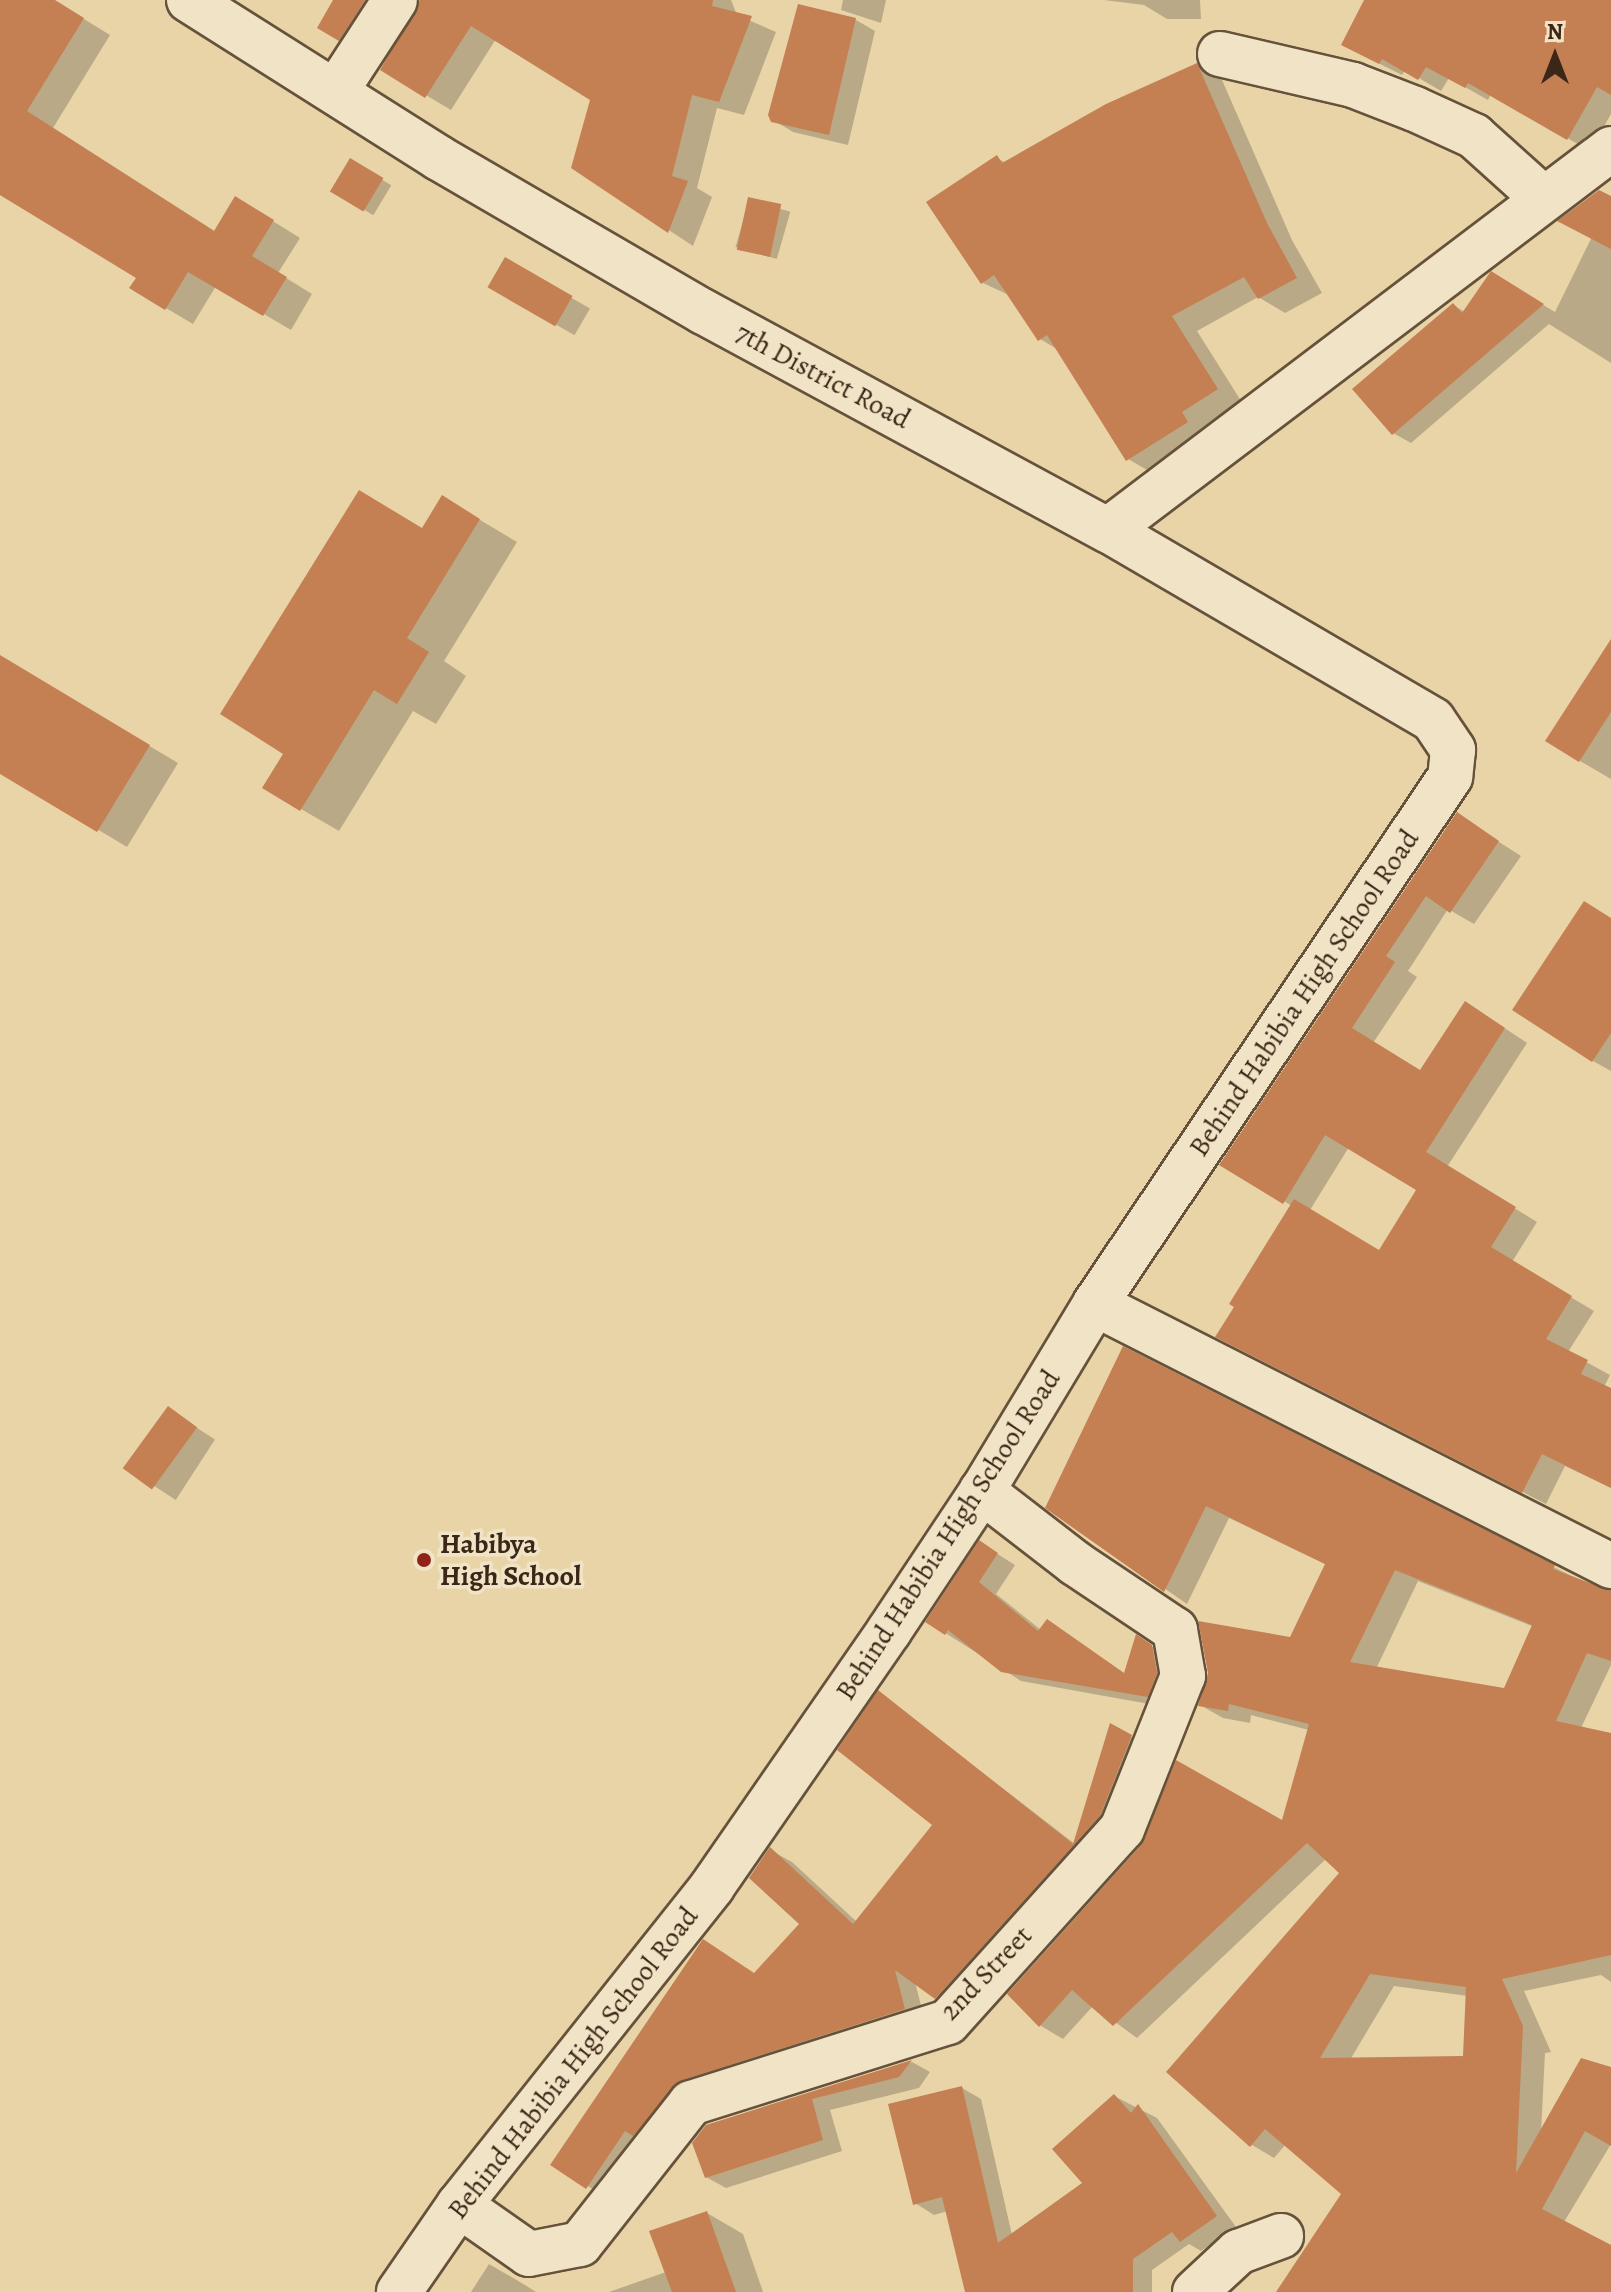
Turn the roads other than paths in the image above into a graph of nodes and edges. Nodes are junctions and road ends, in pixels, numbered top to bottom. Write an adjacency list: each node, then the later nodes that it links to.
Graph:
1 (189, 0): 4 (street, 7th District Road)
2 (395, 0): 4 (street)
3 (1220, 54): 6 (street)
4 (336, 91): 7 (street, 7th District Road)
5 (1611, 149): 6 (street)
6 (1544, 199): 7 (street)
7 (1108, 530): 8 (street, 7th District Road)
8 (1453, 750): 9 (street, Behind Habibia High School Road)
9 (1095, 1304): 10 (street, Behind Habibia High School Road); 11 (street)
10 (982, 1491): 12 (street, Behind Habibia High School Road); 12 (street, 2nd Street)
11 (1611, 1566)
12 (459, 2205): 14 (street, Behind Habibia High School Road)
13 (1281, 2236): 15 (street)
14 (399, 2292)
15 (1195, 2292)

